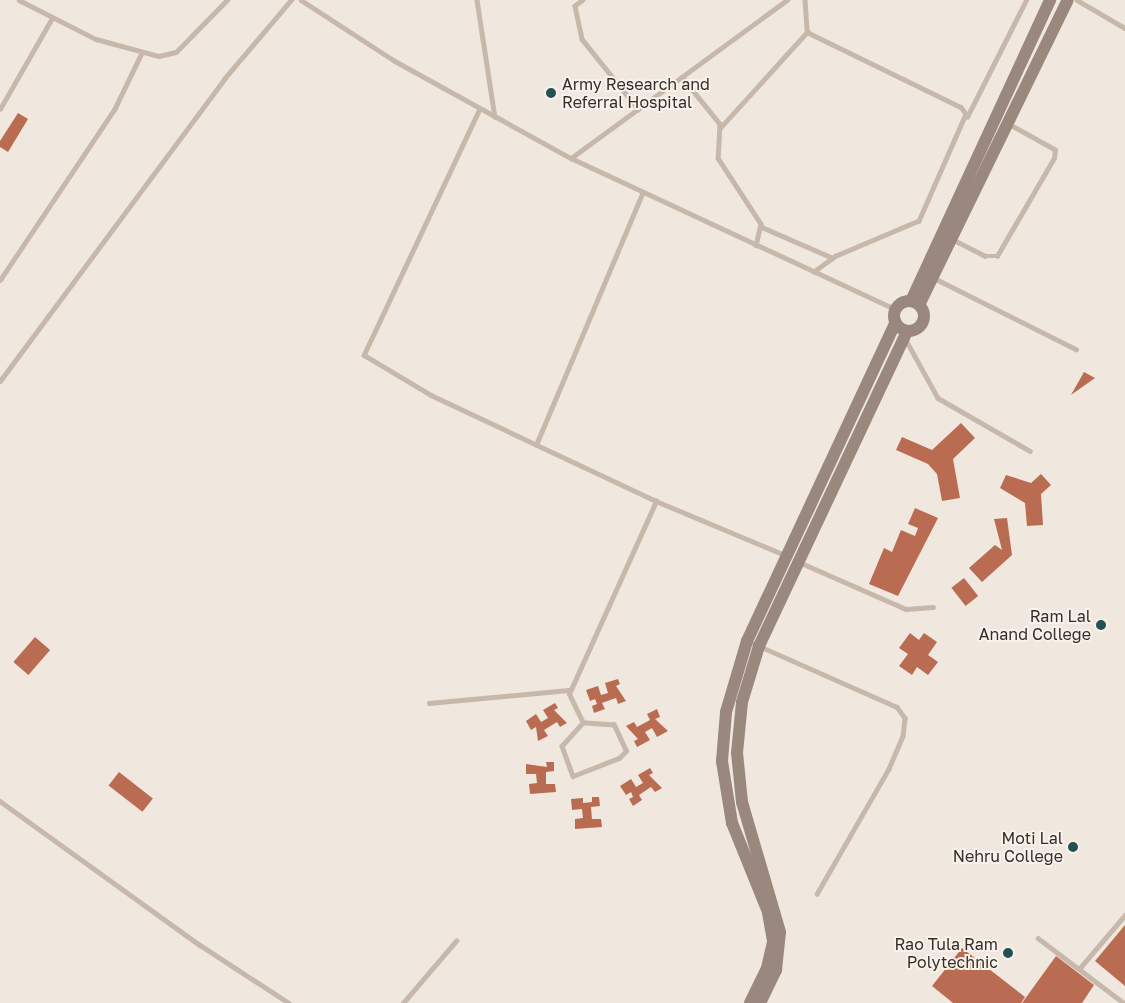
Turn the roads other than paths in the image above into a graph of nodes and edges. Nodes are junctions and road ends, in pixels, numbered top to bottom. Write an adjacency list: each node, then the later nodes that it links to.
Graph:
1 (19, 0): 13 (lane)
2 (227, 0): 16 (lane)
3 (290, 0): 40 (lane)
4 (301, 0): 18 (lane)
5 (477, 0): 21 (lane)
6 (583, 0): 19 (lane)
7 (787, 0): 17 (lane)
8 (805, 0): 15 (lane)
9 (1026, 0): 22 (lane)
10 (1050, 0): 23 (main road)
11 (1068, 0): 24 (main road)
12 (1077, 0): 14 (lane)
13 (51, 20): 16 (lane); 20 (lane)
14 (1125, 28)
15 (807, 32): 22 (lane); 25 (lane)
16 (140, 54): 34 (lane)
17 (682, 77): 19 (lane); 25 (lane)
18 (480, 109): 21 (lane); 41 (lane)
19 (638, 109): 26 (lane)
20 (0, 110)
21 (495, 118): 26 (lane)
22 (966, 118): 31 (lane)
23 (996, 118): 24 (lane); 35 (main road)
24 (1008, 124): 29 (main road); 29 (lane)
25 (720, 128): 28 (lane)
26 (571, 158): 27 (lane)
27 (642, 194): 30 (lane); 41 (lane)
28 (762, 227): 30 (lane); 31 (lane)
29 (952, 239): 33 (main road)
30 (756, 245): 32 (lane)
31 (833, 258): 32 (lane)
32 (814, 272): 36 (lane)
33 (933, 277): 35 (main road); 39 (lane)
34 (0, 280)
35 (915, 303): 36 (main road); 38 (main road)
36 (895, 309): 37 (main road)
37 (895, 323): 38 (main road); 44 (main road)
38 (906, 334): 42 (lane); 44 (main road)
39 (1076, 349)
40 (0, 381)
41 (536, 445): 43 (lane)
42 (1030, 451)
43 (656, 501): 44 (lane); 48 (lane)
44 (792, 558): 45 (lane); 46 (main road); 47 (main road)
45 (933, 607)
46 (747, 641): 47 (lane); 54 (main road)
47 (759, 646): 52 (lane); 54 (main road)
48 (570, 690): 49 (lane); 50 (lane)
49 (429, 703)
50 (583, 724): 50 (lane)
51 (0, 801): 58 (lane)
52 (817, 894)
53 (1125, 915): 57 (lane)
54 (773, 916): 60 (main road); 61 (main road)
55 (1038, 938): 57 (lane)
56 (456, 941): 59 (lane)
57 (1079, 969): 62 (lane)
58 (289, 1003)
59 (403, 1003)
60 (750, 1003)
61 (760, 1003)
62 (1124, 1003)

